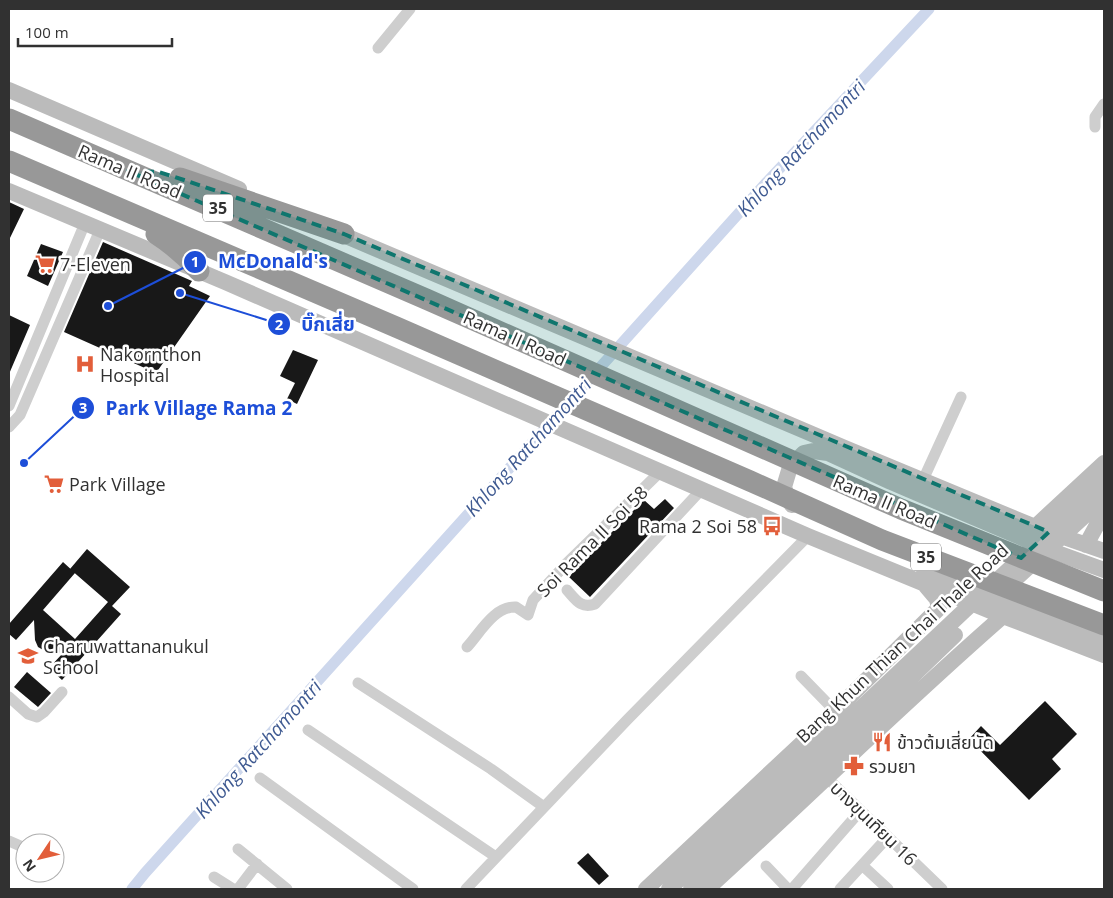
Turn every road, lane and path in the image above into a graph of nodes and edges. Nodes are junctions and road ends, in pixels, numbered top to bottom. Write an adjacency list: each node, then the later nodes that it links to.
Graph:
1 (393, 9): 2 (street)
2 (406, 13): 3 (street)
3 (378, 48)
4 (9, 90): 16 (main road, Rama II Road / 35)
5 (1104, 104): 8 (street)
6 (9, 119): 11 (highway, Rama II Road / 35)
7 (9, 125): 18 (highway)
8 (1095, 127)
9 (9, 148): 19 (highway)
10 (9, 161): 13 (highway, Rama II Road / 35)
11 (128, 170): 16 (highway); 38 (highway, Rama II Road / 35)
12 (9, 191): 14 (main road, 35)
13 (121, 208): 17 (highway); 40 (highway, Rama II Road / 35)
14 (85, 223): 15 (main road, 35); 21 (street)
15 (100, 230): 17 (main road, 35); 22 (street)
16 (344, 234): 26 (main road, Rama II Road / 35)
17 (199, 271): 25 (main road, 35)
18 (382, 286)
19 (373, 305)
20 (961, 397): 26 (street)
21 (9, 406)
22 (14, 412): 23 (street)
23 (9, 427)
24 (1104, 463): 31 (main road)
25 (661, 472): 28 (main road, 35); 43 (street, Soi Rama II Soi 58)
26 (923, 480): 31 (main road, Rama II Road / 35)
27 (1104, 482): 57 (main road, Bang Khun Thian Chai Thale Road)
28 (702, 489): 32 (main road, 35); 37 (street)
29 (1104, 498): 57 (main road, Bang Khun Thian Chai Thale Road)
30 (1104, 517): 33 (main road)
31 (1036, 527): 33 (main road, Rama II Road / 35)
32 (808, 536): 36 (main road, 35); 54 (street)
33 (1086, 545): 34 (main road, Rama II Road / 35)
34 (1104, 551)
35 (1104, 570): 42 (main road)
36 (924, 584): 39 (main road, 35); 41 (main road)
37 (567, 590)
38 (1104, 591)
39 (1003, 616): 44 (main road, 35); 45 (main road)
40 (1104, 625)
41 (907, 639): 45 (main road); 50 (main road)
42 (1104, 641)
43 (467, 647)
44 (1104, 655)
45 (943, 668): 53 (main road)
46 (801, 676): 50 (street)
47 (358, 683): 54 (street)
48 (62, 692): 49 (street)
49 (9, 697)
50 (835, 711): 69 (main road)
51 (308, 730): 59 (street)
52 (260, 778): 67 (street)
53 (827, 778): 56 (street, บางขุนเทียน 16); 72 (main road)
54 (544, 807): 59 (street)
55 (855, 817): 74 (street)
56 (887, 838): 61 (street); 77 (street, บางขุนเทียน 16)
57 (733, 839): 70 (main road); 71 (main road)
58 (238, 849): 60 (street)
59 (496, 858): 68 (street)
60 (257, 864): 65 (street); 66 (street)
61 (862, 865): 75 (street); 76 (street)
62 (766, 866): 73 (street)
63 (214, 877): 64 (street)
64 (233, 889)
65 (238, 889)
66 (286, 889)
67 (413, 889)
68 (466, 889)
69 (646, 889)
70 (669, 889)
71 (691, 889)
72 (707, 889)
73 (788, 889)
74 (792, 889)
75 (840, 889)
76 (888, 889)
77 (942, 889)

